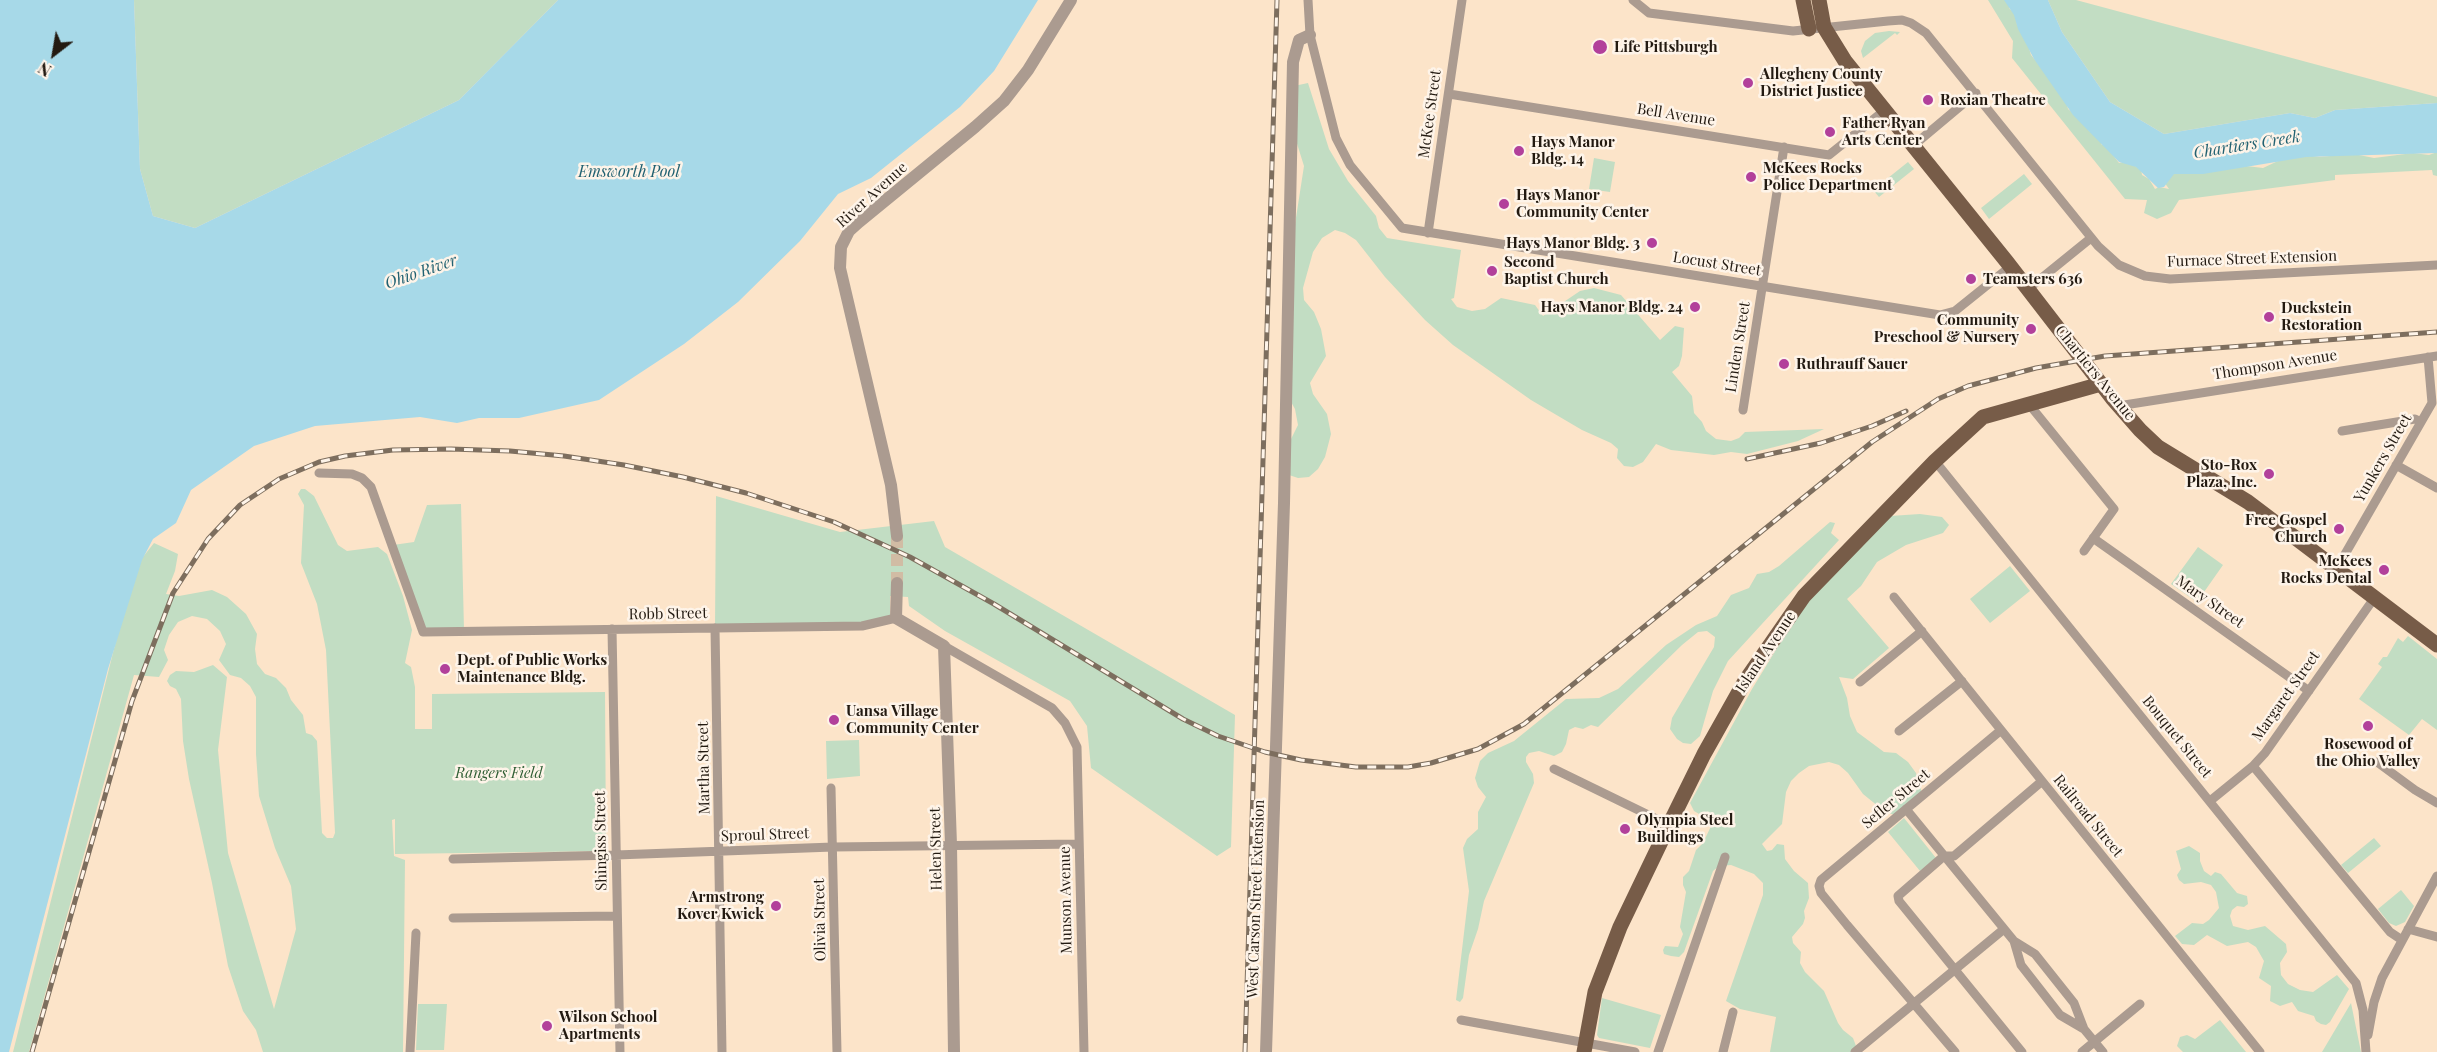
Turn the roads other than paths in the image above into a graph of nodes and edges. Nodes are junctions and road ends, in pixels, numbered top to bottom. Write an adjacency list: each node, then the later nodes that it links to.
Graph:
1 (1071, 0): 31 (street, River Avenue)
2 (1308, 0): 8 (street)
3 (1462, 0): 10 (street, McKee Street)
4 (1634, 0): 7 (street, Furnace Street Extension)
5 (1803, 0): 7 (main road)
6 (1819, 0): 7 (main road)
7 (1817, 28): 9 (street, Furnace Street Extension); 11 (main road, Chartiers Avenue)
8 (1310, 35): 14 (street, Locust Street); 90 (street, West Carson Street Extension)
9 (1976, 93): 12 (street); 15 (street, Furnace Street Extension)
10 (1449, 94): 13 (street, Bell Avenue); 14 (street, McKee Street)
11 (1885, 110): 12 (main road, Chartiers Avenue); 13 (street, Bell Avenue)
12 (1914, 145): 17 (main road, Chartiers Avenue)
13 (1784, 147): 18 (street, Linden Street)
14 (1428, 233): 18 (street, Locust Street)
15 (2091, 237): 16 (street, Furnace Street Extension); 19 (street)
16 (2437, 265)
17 (2011, 266): 18 (street, Locust Street); 19 (main road, Chartiers Avenue)
18 (1762, 287): 24 (street, Linden Street)
19 (2028, 289): 21 (main road, Chartiers Avenue)
20 (2432, 356): 23 (street, Thompson Avenue); 25 (street, Yunkers Street)
21 (2101, 384): 22 (main road, Island Avenue); 23 (main road, Chartiers Avenue)
22 (2028, 403): 27 (main road, Island Avenue); 32 (street)
23 (2118, 406): 34 (main road, Chartiers Avenue)
24 (1743, 410)
25 (2421, 422): 26 (street); 28 (street, Yunkers Street)
26 (2342, 431)
27 (1935, 461): 54 (street, Bouquet Street); 57 (main road, Island Avenue)
28 (2396, 465): 30 (street); 34 (street, Yunkers Street)
29 (320, 473): 40 (street, Robb Street)
30 (2437, 488)
31 (897, 536)
32 (2093, 538): 33 (street); 46 (street, Mary Street)
33 (2084, 551)
34 (2337, 568): 37 (main road, Chartiers Avenue)
35 (897, 583): 38 (street)
36 (1894, 597): 41 (street, Railroad Street)
37 (2375, 597): 42 (main road, Chartiers Avenue); 46 (street, Margaret Street)
38 (896, 618): 39 (street, Robb Street); 43 (street)
39 (715, 628): 40 (street, Robb Street); 61 (street, Martha Street)
40 (612, 629): 62 (street, Shingiss Street)
41 (1922, 631): 44 (street, Railroad Street); 45 (street)
42 (2437, 645)
43 (944, 646): 58 (street, Munson Avenue); 59 (street, Helen Street)
44 (1962, 681): 47 (street); 48 (street, Railroad Street)
45 (1860, 682)
46 (2308, 691): 50 (street, Margaret Street)
47 (1899, 731)
48 (2000, 731): 52 (street, Railroad Street); 56 (street, Sefler Street)
49 (2378, 762): 55 (street)
50 (2253, 766): 54 (street, Margaret Street); 73 (street)
51 (1554, 768): 57 (street)
52 (2041, 782): 63 (street); 99 (street, Railroad Street)
53 (831, 788): 60 (street, Olivia Street)
54 (2210, 801): 83 (street, Bouquet Street)
55 (2437, 803)
56 (1906, 809): 63 (street); 76 (street, Sefler Street)
57 (1670, 825): 82 (main road, Island Avenue)
58 (1079, 844): 59 (street, Sproul Street); 89 (street, Munson Avenue)
59 (951, 845): 60 (street, Sproul Street); 88 (street, Helen Street)
60 (833, 847): 61 (street, Sproul Street); 87 (street, Olivia Street)
61 (721, 851): 62 (street, Sproul Street); 86 (street, Martha Street)
62 (616, 855): 65 (street, Sproul Street); 67 (street, Shingiss Street)
63 (1949, 856): 69 (street); 75 (street)
64 (1725, 857): 92 (street)
65 (453, 859)
66 (2437, 876): 70 (street)
67 (617, 916): 68 (street); 85 (street, Shingiss Street)
68 (453, 918)
69 (2004, 929): 74 (street); 75 (street)
70 (2408, 929): 72 (street); 73 (street)
71 (416, 933): 84 (street)
72 (2437, 937)
73 (2402, 940): 83 (street)
74 (2014, 941): 80 (street); 80 (street)
75 (1955, 970): 76 (street); 96 (street)
76 (1914, 1004): 94 (street); 95 (street)
77 (2140, 1004): 81 (street)
78 (1733, 1012): 93 (street)
79 (1461, 1020): 82 (street)
80 (2084, 1029): 81 (street)
81 (2094, 1041): 97 (street); 98 (street)
82 (1584, 1047): 91 (street)
83 (2366, 1049)
84 (410, 1052)
85 (620, 1052)
86 (723, 1052)
87 (837, 1052)
88 (954, 1052)
89 (1084, 1052)
90 (1266, 1052)
91 (1635, 1052)
92 (1658, 1052)
93 (1722, 1052)
94 (1855, 1052)
95 (1955, 1052)
96 (2022, 1052)
97 (2082, 1052)
98 (2103, 1052)
99 (2260, 1052)

